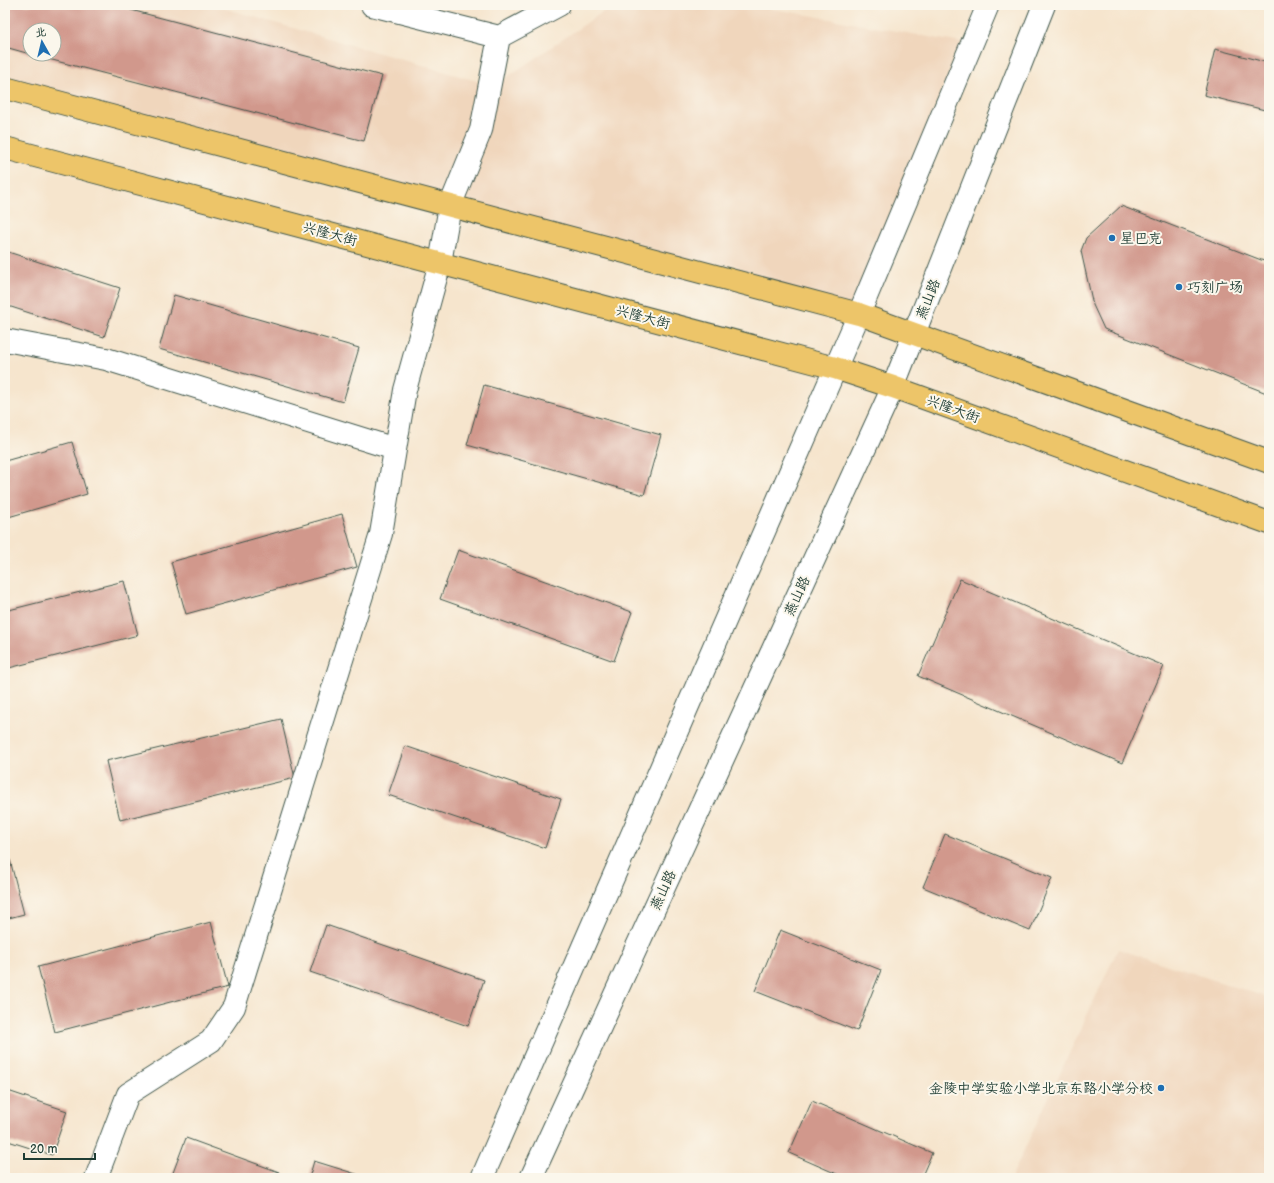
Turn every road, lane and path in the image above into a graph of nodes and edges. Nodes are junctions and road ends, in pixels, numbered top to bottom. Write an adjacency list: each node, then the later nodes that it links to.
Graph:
1 (372, 5): 5 (street)
2 (559, 5): 5 (street)
3 (988, 5): 10 (street)
4 (1044, 5): 11 (street, 燕山路)
5 (499, 37): 8 (street)
6 (5, 88): 8 (main road)
7 (5, 148): 9 (main road, 兴隆大街)
8 (450, 206): 9 (street); 10 (main road)
9 (440, 263): 13 (main road, 兴隆大街); 15 (street)
10 (859, 314): 11 (main road); 13 (street)
11 (914, 334): 14 (street, 燕山路); 16 (main road)
12 (5, 340): 15 (street)
13 (834, 368): 14 (main road, 兴隆大街); 19 (street)
14 (893, 387): 17 (main road, 兴隆大街); 20 (street, 燕山路)
15 (395, 449): 18 (street)
16 (1269, 462)
17 (1269, 523)
18 (96, 1178)
19 (482, 1178)
20 (531, 1178)

